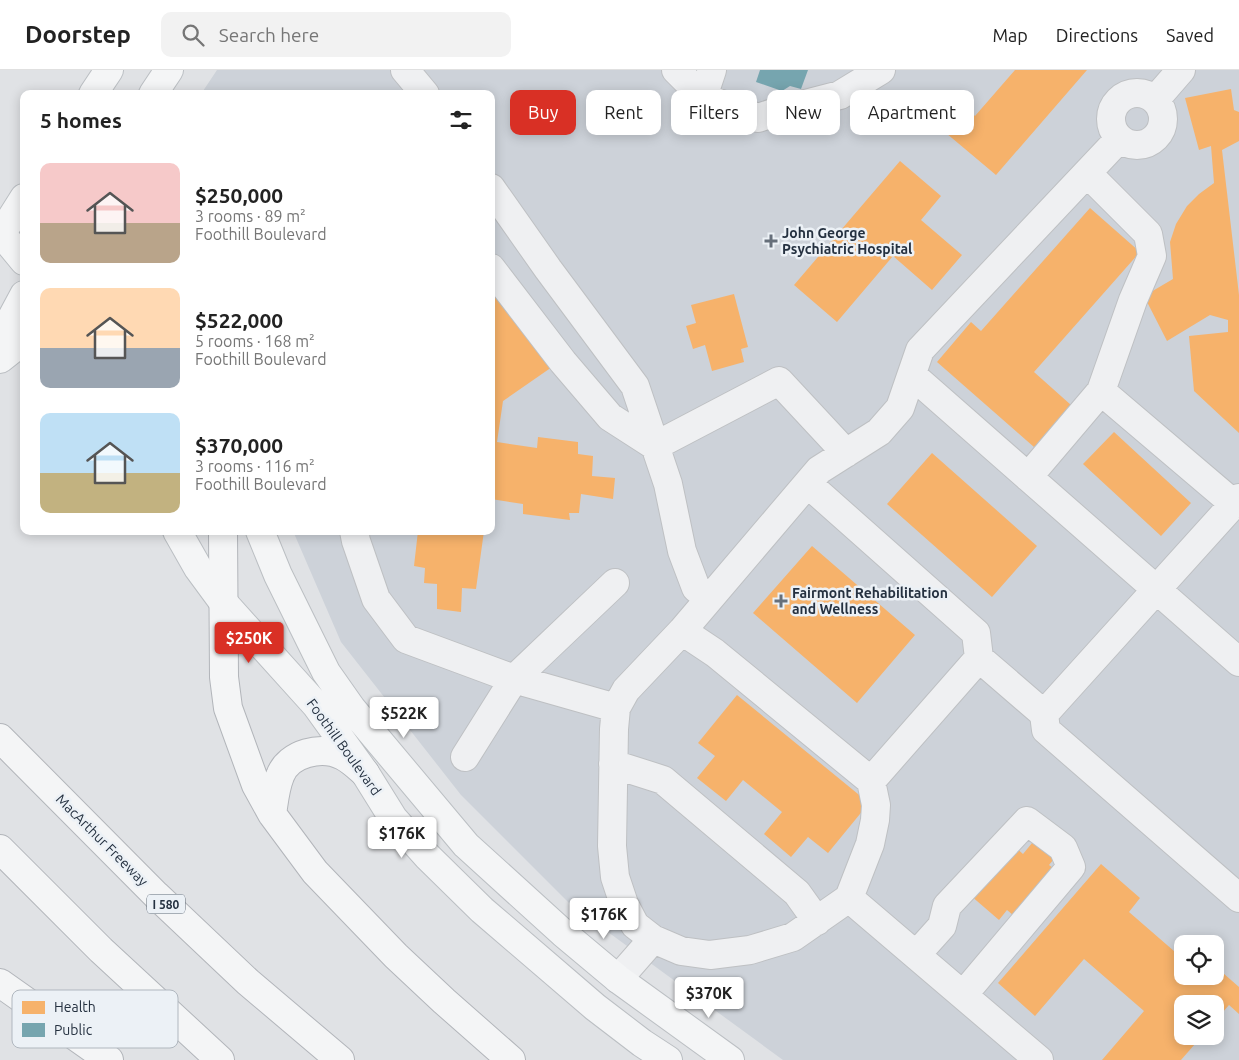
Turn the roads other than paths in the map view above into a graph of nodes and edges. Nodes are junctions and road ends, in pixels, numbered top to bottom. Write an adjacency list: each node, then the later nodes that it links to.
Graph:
1 (108, 70): 7 (main road)
2 (169, 70): 8 (main road)
3 (676, 70): 9 (lane)
4 (712, 70): 10 (lane)
5 (881, 70): 12 (lane)
6 (1181, 70): 11 (lane)
7 (96, 90)
8 (156, 90)
9 (695, 90)
10 (706, 90)
11 (1155, 100): 13 (lane); 13 (lane)
12 (757, 118)
13 (1119, 139): 14 (lane)
14 (1087, 173): 24 (lane); 25 (lane)
15 (495, 194): 26 (lane)
16 (20, 206): 17 (main road)
17 (6, 234): 18 (main road)
18 (20, 255)
19 (495, 273): 26 (lane)
20 (20, 302): 21 (main road)
21 (0, 340)
22 (20, 343): 23 (main road)
23 (0, 359)
24 (912, 375): 27 (lane); 28 (lane)
25 (1101, 391): 28 (lane); 30 (lane)
26 (655, 446): 27 (lane); 37 (lane)
27 (846, 453): 29 (lane)
28 (1028, 477): 36 (lane)
29 (808, 484): 37 (lane); 40 (lane)
30 (1236, 501): 36 (lane)
31 (179, 535): 38 (main road, Foothill Boulevard)
32 (223, 535): 38 (main road)
33 (262, 535): 57 (main road, Foothill Boulevard)
34 (355, 535): 42 (lane)
35 (615, 583): 42 (lane)
36 (1156, 590): 41 (lane); 44 (lane)
37 (708, 598): 39 (lane)
38 (223, 602): 48 (main road, Foothill Boulevard); 50 (main road)
39 (682, 631): 43 (lane); 49 (lane)
40 (979, 658): 44 (lane); 49 (lane)
41 (1239, 662)
42 (514, 679): 43 (lane); 46 (lane)
43 (616, 708): 47 (lane)
44 (1044, 714): 53 (lane)
45 (0, 738): 67 (main road, MacArthur Freeway / I 580)
46 (465, 757)
47 (613, 764): 54 (lane); 55 (lane)
48 (365, 773): 50 (main road); 62 (main road, Foothill Boulevard)
49 (871, 781): 52 (lane)
50 (272, 814): 68 (main road)
51 (0, 850): 59 (main road)
52 (849, 898): 54 (lane); 56 (lane)
53 (1239, 898)
54 (817, 921): 55 (lane)
55 (653, 939): 57 (lane)
56 (916, 955): 61 (lane); 61 (lane)
57 (618, 979): 62 (main road); 70 (main road, Foothill Boulevard)
58 (0, 983): 60 (main road)
59 (144, 990)
60 (12, 991)
61 (963, 995): 71 (lane)
62 (595, 1007): 69 (main road, Foothill Boulevard)
63 (178, 1021): 66 (main road)
64 (92, 1048): 65 (main road)
65 (109, 1060)
66 (220, 1060)
67 (340, 1060)
68 (511, 1060)
69 (668, 1060)
70 (730, 1060)
71 (1039, 1060)

